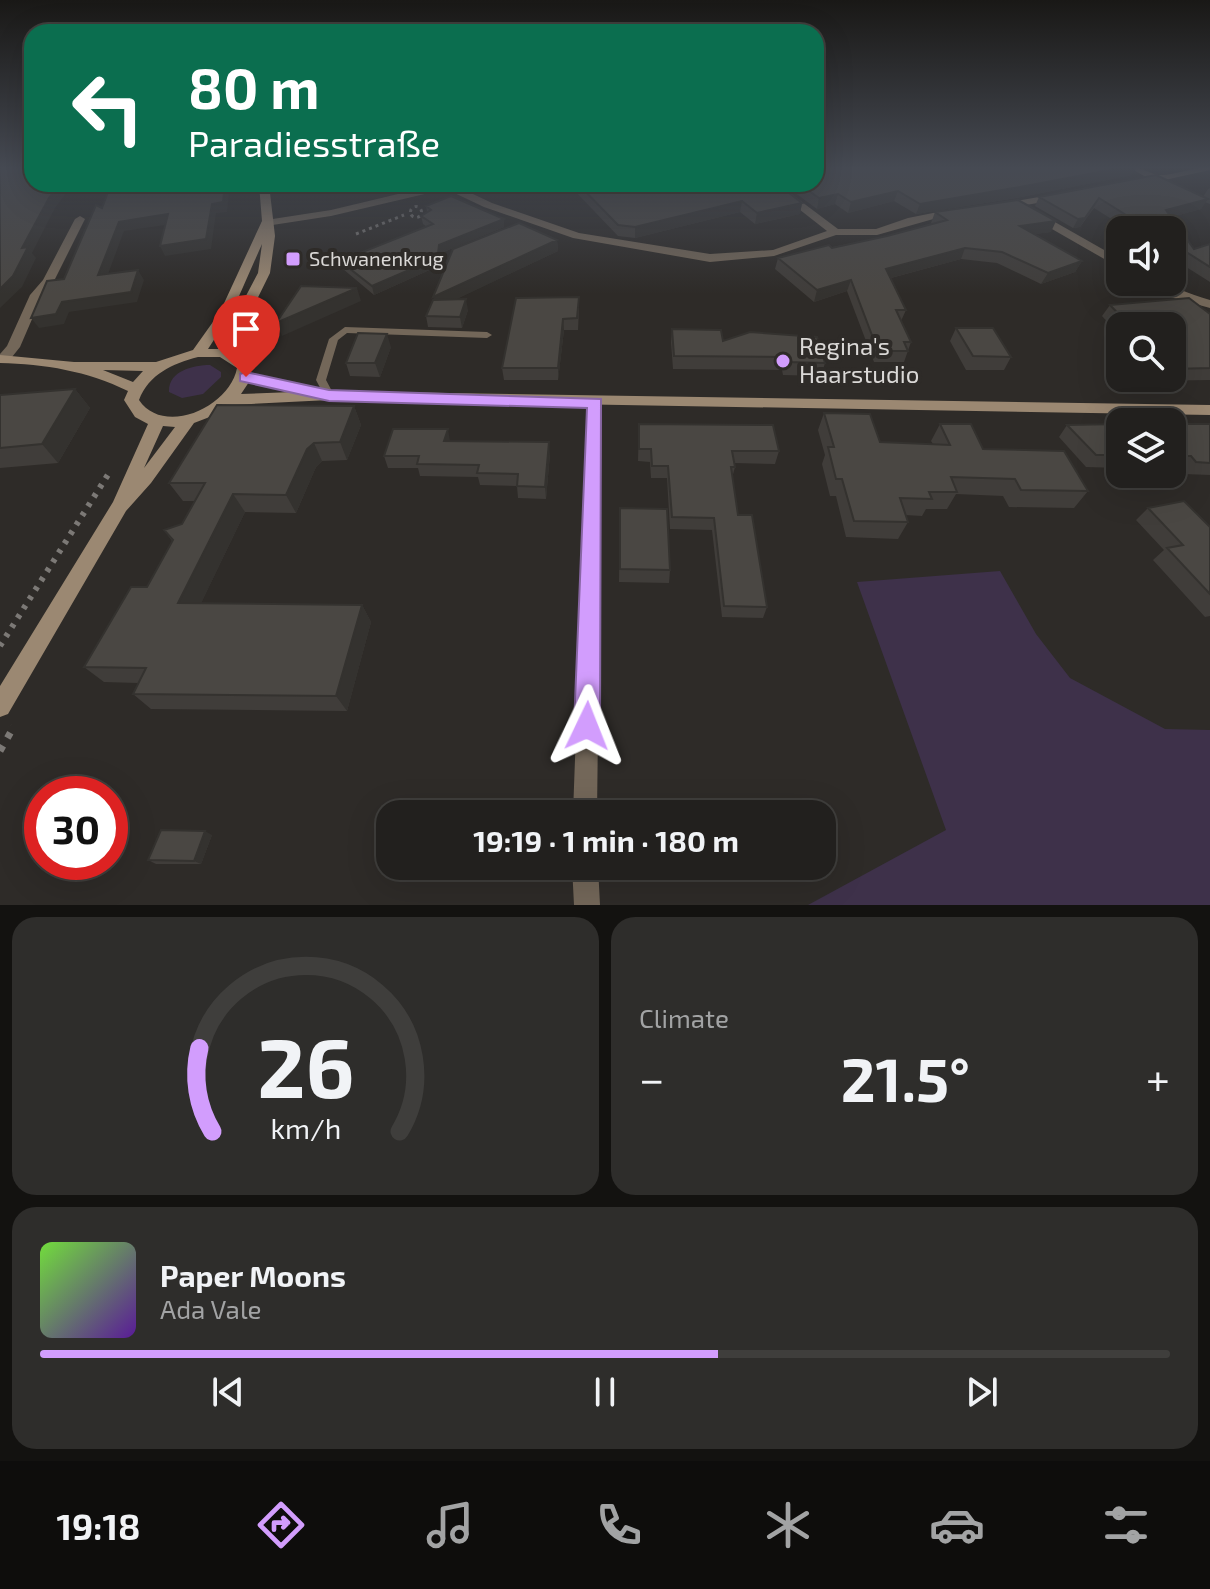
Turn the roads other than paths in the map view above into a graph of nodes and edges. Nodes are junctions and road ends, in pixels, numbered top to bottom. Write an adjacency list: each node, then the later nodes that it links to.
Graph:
1 (265, 209): 9 (main road)
2 (347, 209): 9 (street)
3 (506, 209): 8 (street)
4 (805, 209): 11 (street)
5 (1025, 209): 12 (street)
6 (963, 211): 11 (street)
7 (80, 219): 18 (street)
8 (535, 222): 10 (street); 11 (street)
9 (266, 223): 16 (main road); 17 (main road)
10 (520, 228)
11 (835, 232)
12 (1106, 256)
13 (1181, 296): 14 (street)
14 (1210, 304)
15 (487, 335): 23 (lane)
16 (198, 353): 17 (main road); 20 (main road)
17 (223, 353): 21 (main road)
18 (1, 359): 19 (main road)
19 (61, 365): 20 (main road); 22 (main road)
20 (157, 367): 22 (main road)
21 (246, 377): 23 (main road); 24 (main road)
22 (135, 389): 28 (main road)
23 (329, 395): 24 (main road); 25 (main road)
24 (229, 400): 27 (main road)
25 (595, 403): 26 (main road); 31 (street)
26 (1210, 410)
27 (189, 419): 28 (main road); 29 (main road)
28 (157, 422): 29 (main road)
29 (120, 506): 30 (main road)
30 (0, 706)
31 (585, 800)
32 (586, 880): 33 (street)
33 (587, 905)

